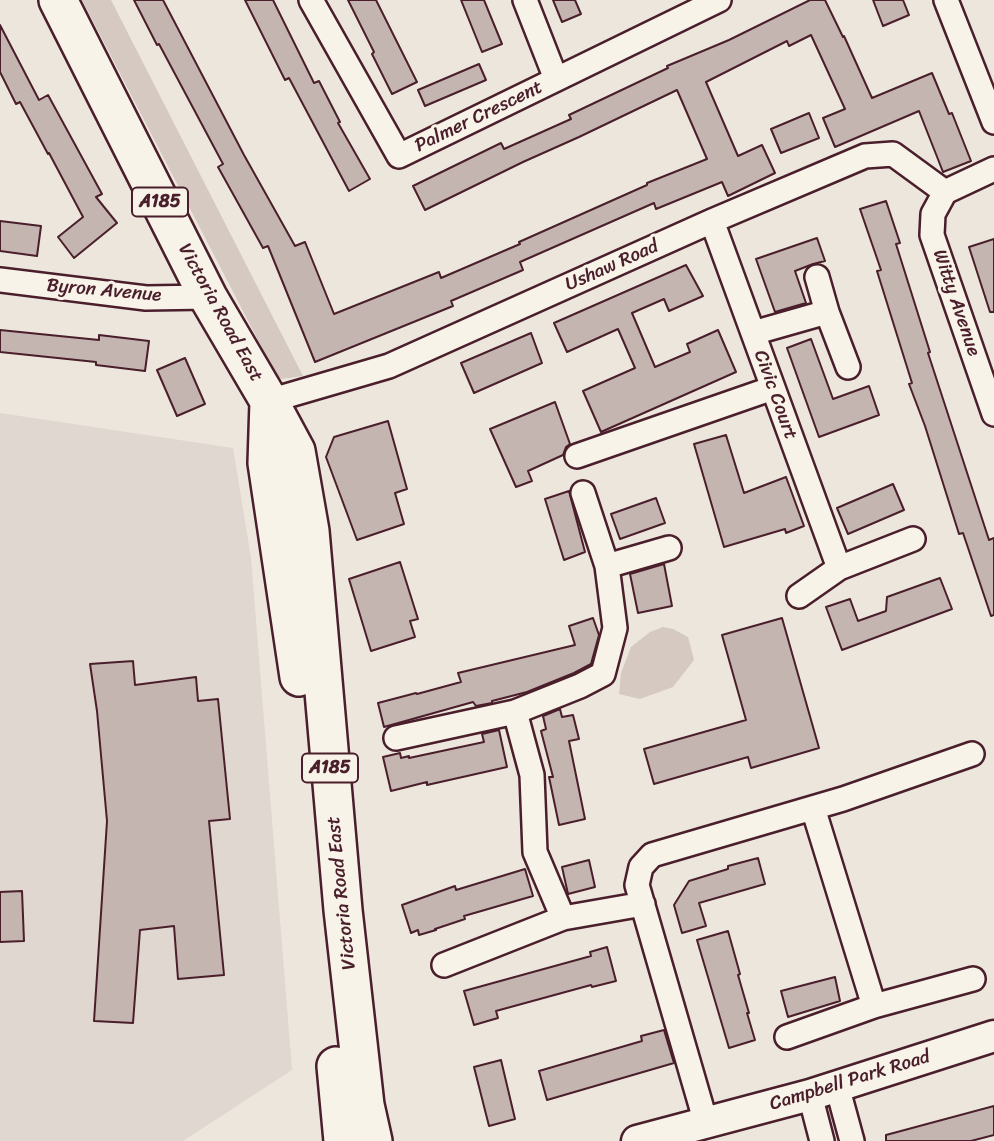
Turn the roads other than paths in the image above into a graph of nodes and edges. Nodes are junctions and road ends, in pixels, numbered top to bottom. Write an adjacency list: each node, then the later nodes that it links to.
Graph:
1 (58, 0): 13 (main road, Victoria Road East / A185)
2 (312, 0): 6 (street, Palmer Crescent)
3 (525, 0): 6 (street)
4 (719, 0): 6 (street, Palmer Crescent)
5 (946, 0): 7 (street)
6 (556, 79)
7 (994, 122)
8 (994, 169): 9 (street)
9 (945, 192): 10 (street, Ushaw Road); 16 (street, Witty Avenue)
10 (712, 221): 15 (street, Civic Court); 19 (street, Ushaw Road)
11 (817, 278): 14 (street)
12 (0, 280): 13 (street, Byron Avenue)
13 (208, 297): 19 (main road, Victoria Road East / A185)
14 (827, 312): 15 (street); 17 (street)
15 (753, 333): 18 (street, Civic Court)
16 (986, 364): 20 (street, Witty Avenue)
17 (848, 367)
18 (773, 388): 21 (street); 26 (street, Civic Court)
19 (269, 401): 41 (main road, Victoria Road East / A185); 42 (main road, Victoria Road East / A185)
20 (994, 415)
21 (577, 456)
22 (583, 493): 25 (street)
23 (913, 539): 26 (street)
24 (669, 548): 25 (street)
25 (607, 565): 28 (street)
26 (839, 568): 27 (street)
27 (799, 596)
28 (515, 712): 29 (street); 33 (street)
29 (396, 738)
30 (972, 754): 31 (street)
31 (813, 808): 32 (street); 36 (street)
32 (643, 904): 33 (street); 40 (street)
33 (563, 918): 34 (street)
34 (444, 965)
35 (974, 979): 36 (street)
36 (874, 1006): 37 (street)
37 (788, 1037)
38 (994, 1037): 39 (street, Campbell Park Road)
39 (823, 1091): 40 (street, Campbell Park Road); 45 (street); 46 (street)
40 (706, 1123): 43 (street, Campbell Park Road); 44 (street, Campbell Park Road)
41 (344, 1141)
42 (373, 1141)
43 (637, 1141)
44 (655, 1141)
45 (822, 1141)
46 (852, 1141)

